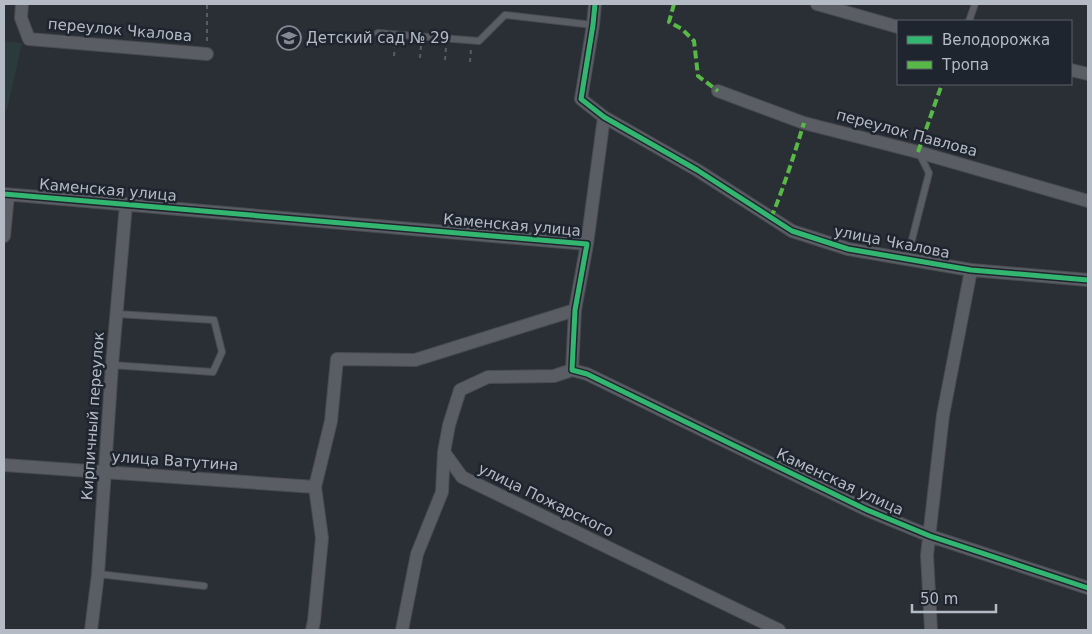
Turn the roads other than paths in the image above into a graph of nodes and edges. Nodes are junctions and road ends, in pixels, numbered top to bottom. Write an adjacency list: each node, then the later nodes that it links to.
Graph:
1 (22, 4): 9 (street, переулок Чкалова)
2 (595, 4): 6 (street)
3 (817, 4): 7 (street)
4 (975, 4): 5 (lane)
5 (969, 20)
6 (593, 25): 8 (lane); 13 (street, улица Чкалова)
7 (897, 27)
8 (378, 34)
9 (207, 54)
10 (1072, 70): 11 (street)
11 (1088, 74)
12 (718, 91): 14 (street, переулок Павлова)
13 (604, 117): 19 (street); 20 (street, улица Чкалова)
14 (918, 152): 16 (street, переулок Павлова); 20 (lane)
15 (6, 194): 17 (street, Каменская улица); 18 (street)
16 (1088, 201)
17 (126, 204): 19 (street, Каменская улица); 24 (street, Кирпичный переулок)
18 (4, 236)
19 (588, 244): 23 (street, Каменская улица)
20 (906, 259): 21 (street, улица Чкалова)
21 (971, 270): 22 (street, улица Чкалова); 31 (street)
22 (1088, 280)
23 (575, 310): 26 (street, Каменская улица); 30 (street)
24 (117, 314): 25 (street, Кирпичный переулок); 25 (lane)
25 (112, 365): 29 (street, Кирпичный переулок)
26 (572, 370): 27 (street); 31 (street, Каменская улица)
27 (444, 452): 37 (street); 38 (street, улица Пожарского)
28 (4, 466): 29 (street, улица Ватутина)
29 (104, 472): 30 (street, улица Ватутина); 32 (street, Кирпичный переулок)
30 (315, 487): 36 (street)
31 (930, 536): 34 (street, Каменская улица); 39 (street)
32 (98, 574): 33 (lane); 35 (street, Кирпичный переулок)
33 (204, 586)
34 (1088, 588)
35 (91, 630)
36 (312, 630)
37 (402, 630)
38 (779, 630)
39 (931, 630)

